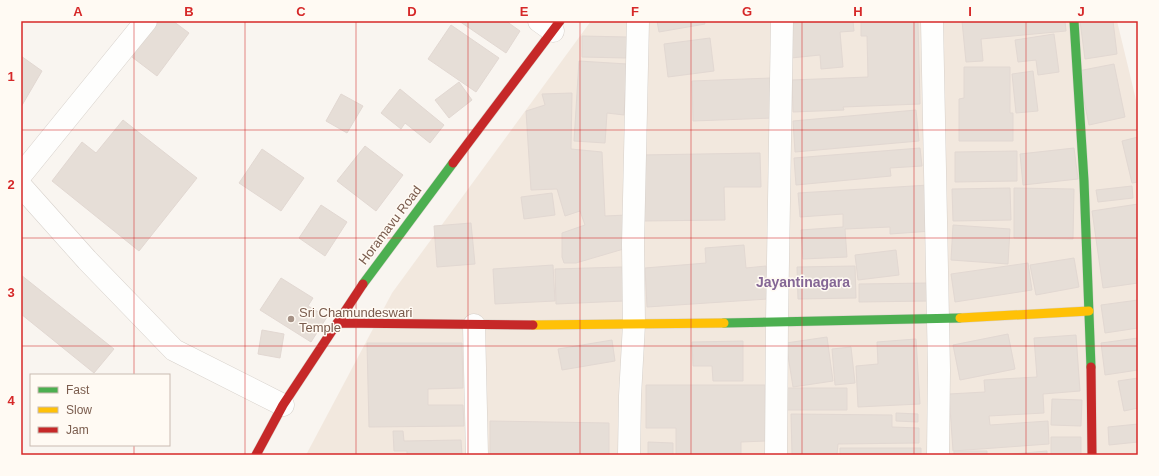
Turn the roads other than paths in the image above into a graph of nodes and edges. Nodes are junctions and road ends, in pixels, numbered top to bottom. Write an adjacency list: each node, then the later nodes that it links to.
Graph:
1 (146, 21): 7 (street)
2 (638, 21): 13 (street)
3 (782, 21): 11 (street)
4 (932, 21): 10 (street)
5 (1074, 21): 9 (street)
6 (551, 24): 12 (street, Horamavu Road)
7 (21, 175)
8 (21, 186): 15 (street)
9 (1089, 311): 10 (street); 21 (street)
10 (938, 319): 11 (street); 20 (street)
11 (776, 321): 13 (street); 19 (street)
12 (337, 323): 14 (street); 15 (street, Horamavu Road)
13 (634, 324): 14 (street); 18 (street)
14 (474, 325): 17 (street)
15 (283, 405): 16 (street, Horamavu Road)
16 (256, 455)
17 (476, 455)
18 (629, 455)
19 (776, 455)
20 (938, 455)
21 (1092, 455)

